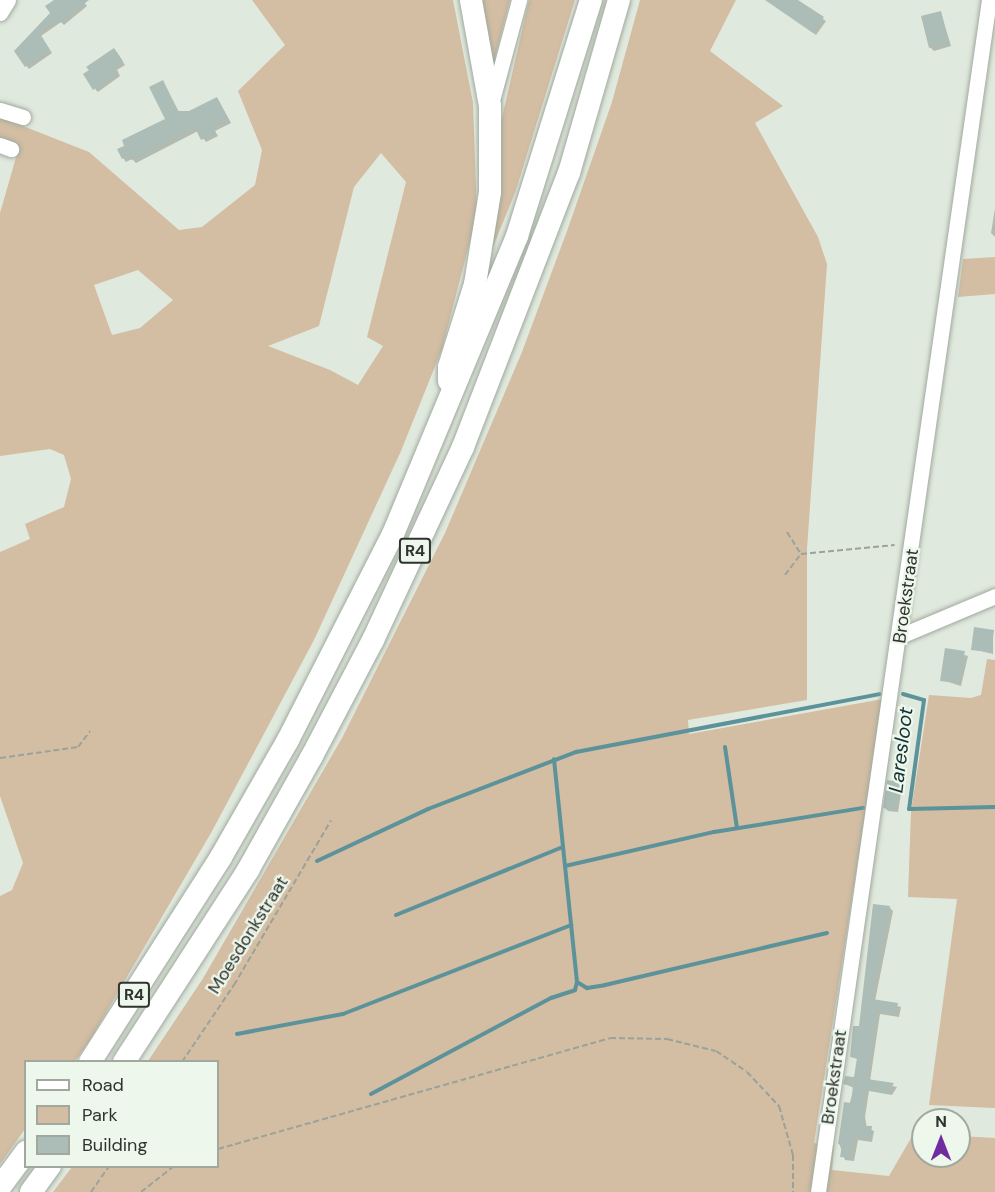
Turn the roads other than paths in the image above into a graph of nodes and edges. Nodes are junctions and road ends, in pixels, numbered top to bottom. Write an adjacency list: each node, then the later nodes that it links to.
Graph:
1 (8, 0): 7 (street)
2 (471, 0): 8 (highway)
3 (519, 0): 8 (street)
4 (591, 0): 11 (highway, R4)
5 (620, 0): 15 (highway, R4)
6 (989, 0): 13 (street, Broekstraat)
7 (0, 13)
8 (490, 106): 11 (highway)
9 (0, 110): 10 (street)
10 (23, 117)
11 (448, 407): 14 (highway, R4)
12 (995, 596): 13 (street)
13 (900, 636): 20 (street, Broekstraat)
14 (91, 1060)
15 (125, 1060)
16 (24, 1155): 18 (highway)
17 (49, 1168): 19 (highway)
18 (0, 1187)
19 (31, 1192)
20 (818, 1192)

